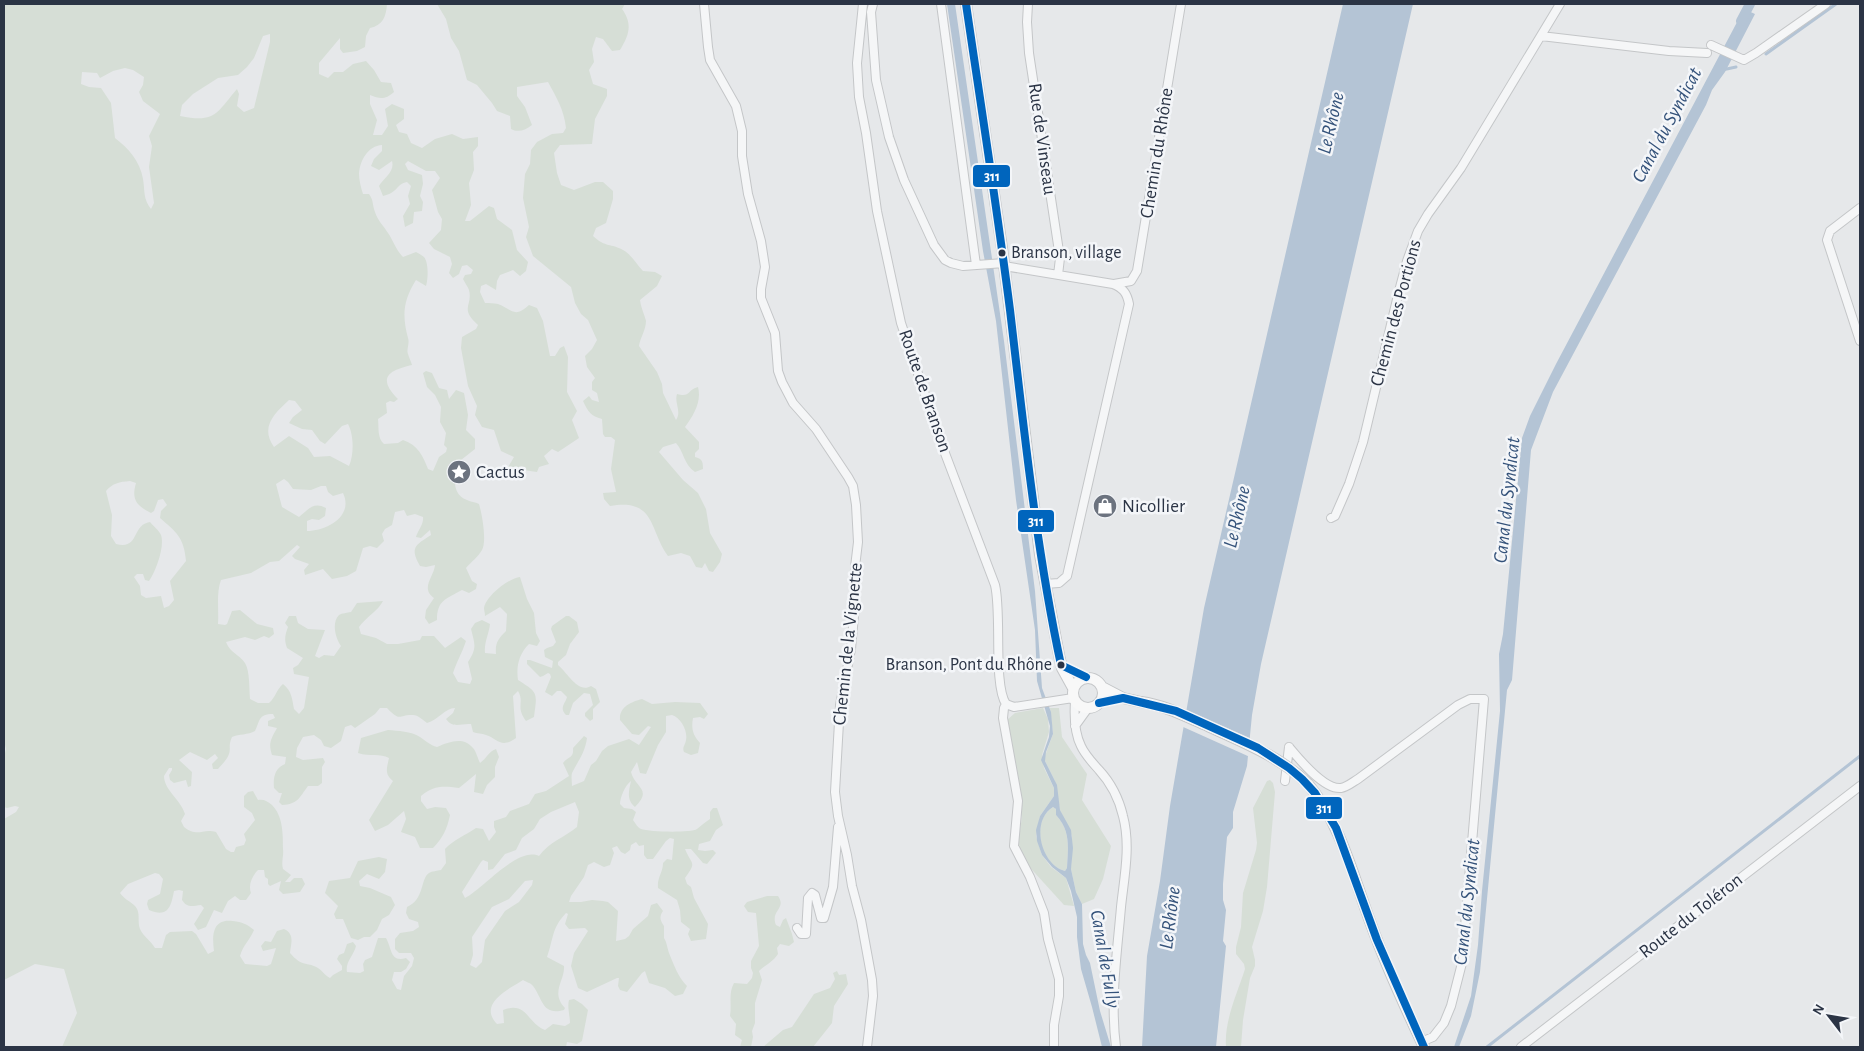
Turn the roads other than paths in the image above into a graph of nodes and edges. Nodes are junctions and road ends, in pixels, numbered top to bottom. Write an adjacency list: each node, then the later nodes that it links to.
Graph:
1 (704, 4): 32 (street, Chemin de la Vignette)
2 (863, 4): 27 (street, Route de Branson)
3 (873, 4): 15 (street)
4 (941, 4): 15 (street)
5 (966, 4): 14 (main road)
6 (1028, 4): 16 (street, Rue de Vinseau)
7 (1181, 4): 17 (street, Chemin du Rhône)
8 (1560, 4): 10 (street, Chemin des Portions)
9 (1826, 4): 11 (street)
10 (1540, 36): 12 (street); 19 (street, Chemin des Portions)
11 (1712, 46)
12 (1707, 53)
13 (1860, 208): 18 (street)
14 (1002, 264): 15 (street); 16 (street); 20 (main road)
15 (979, 265)
16 (1058, 275): 17 (street)
17 (1113, 284): 20 (street)
18 (1860, 341)
19 (1331, 518)
20 (1045, 584): 21 (main road)
21 (1061, 664): 22 (main road); 24 (main road)
22 (1086, 677): 23 (main road); 24 (main road)
23 (1102, 687): 25 (main road); 26 (main road)
24 (1073, 696): 27 (street); 28 (main road); 29 (street)
25 (1123, 698): 26 (main road); 34 (main road, bridge)
26 (1099, 703): 28 (main road)
27 (1006, 704): 36 (street, Route de Branson)
28 (1088, 708): 29 (street)
29 (1075, 726): 37 (street)
30 (1285, 781): 34 (street)
31 (1860, 786): 38 (street, Route du Toléron)
32 (838, 816): 33 (street); 35 (street, Chemin de la Vignette)
33 (797, 928)
34 (1423, 1045)
35 (867, 1047)
36 (1054, 1047)
37 (1116, 1047)
38 (1521, 1047)

